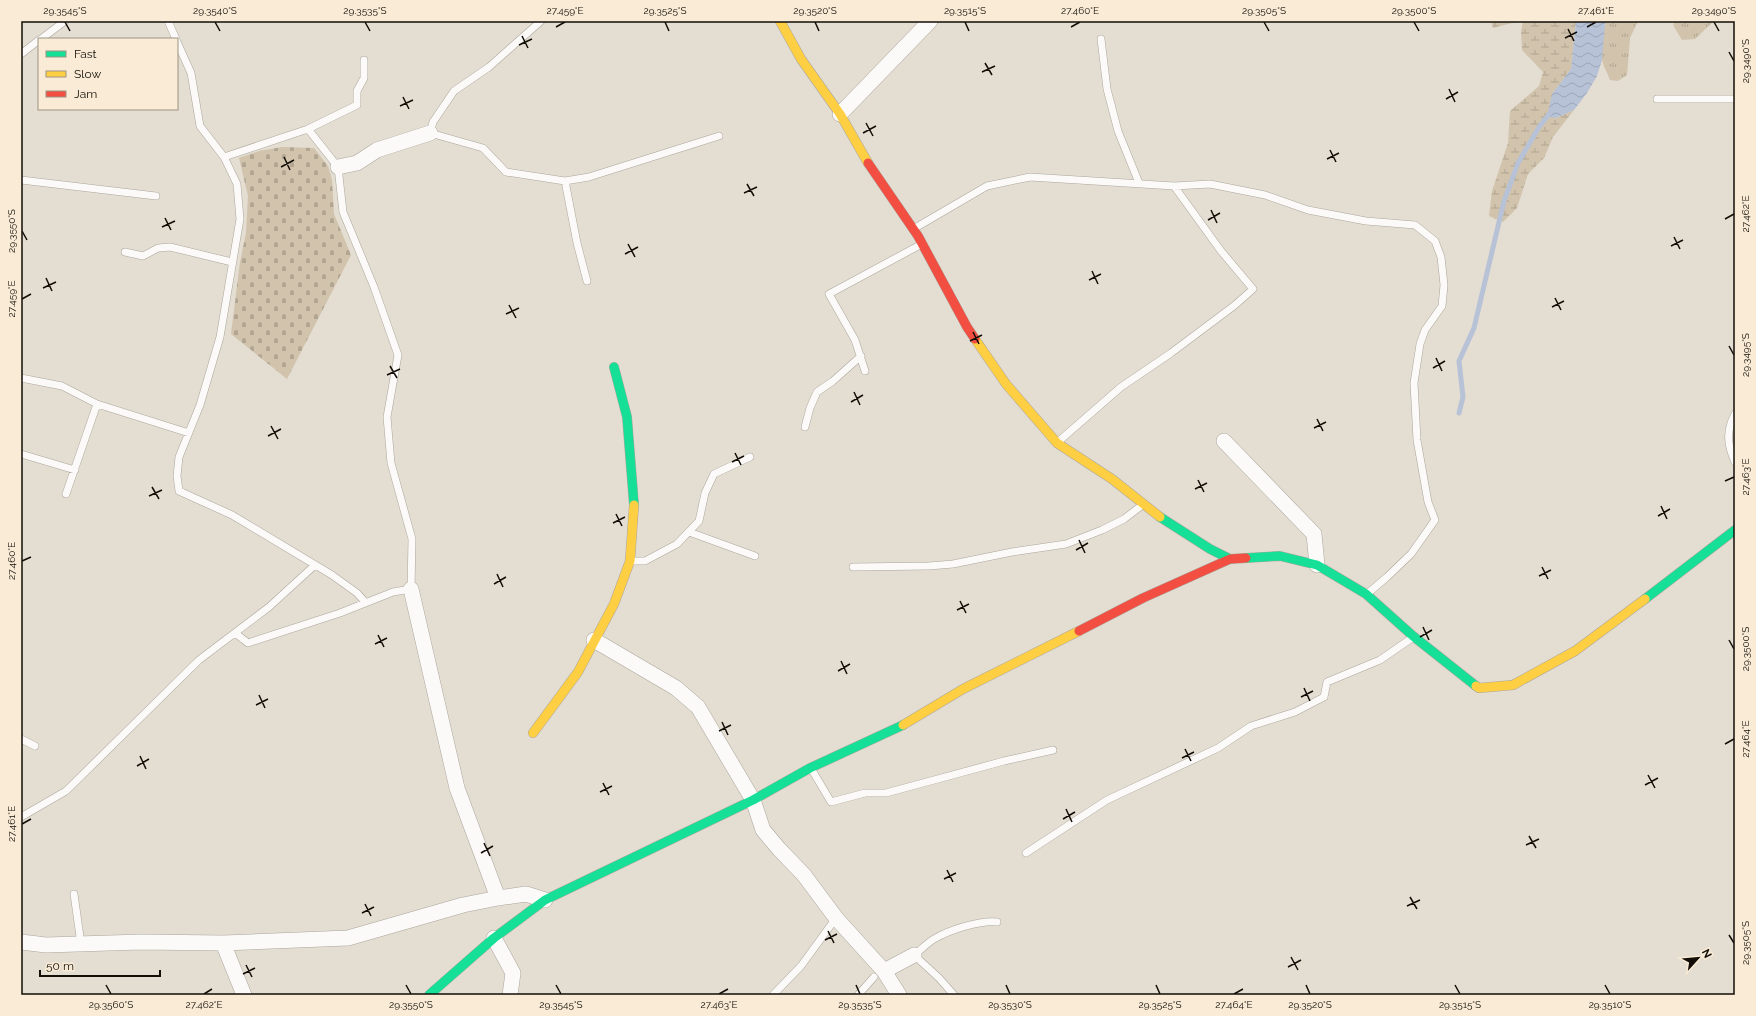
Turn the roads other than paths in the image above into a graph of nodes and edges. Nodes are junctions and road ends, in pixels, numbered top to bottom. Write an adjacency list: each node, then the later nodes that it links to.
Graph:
1 (65, 21): 6 (lane)
2 (168, 21): 7 (lane)
3 (541, 21): 17 (lane)
4 (780, 21): 15 (street)
5 (930, 21): 15 (street)
6 (43, 38)
7 (176, 38)
8 (1101, 39): 23 (lane)
9 (38, 41): 11 (lane)
10 (178, 44): 19 (lane)
11 (21, 54)
12 (364, 60): 16 (lane)
13 (1657, 99): 14 (lane)
14 (1735, 99)
15 (840, 114): 26 (street)
16 (308, 129): 19 (lane); 20 (lane)
17 (430, 133): 20 (street); 22 (lane)
18 (719, 136): 22 (lane)
19 (224, 157): 29 (lane)
20 (338, 167): 55 (lane)
21 (21, 180): 25 (lane)
22 (565, 181): 30 (lane)
23 (1139, 183): 24 (lane); 26 (lane)
24 (1174, 186): 40 (lane); 56 (lane)
25 (156, 196)
26 (913, 229): 27 (street)
27 (922, 244): 31 (lane); 40 (street)
28 (125, 252): 29 (lane)
29 (232, 262): 38 (lane)
30 (587, 281)
31 (860, 356): 33 (lane); 37 (lane)
32 (614, 367): 51 (street)
33 (865, 372)
34 (21, 378): 35 (lane)
35 (97, 404): 38 (lane); 44 (lane)
36 (1735, 414): 43 (lane)
37 (805, 427)
38 (189, 433): 52 (lane)
39 (1224, 441): 53 (street)
40 (1057, 443): 46 (street)
41 (21, 454): 44 (lane)
42 (750, 457): 48 (lane)
43 (1735, 462)
44 (75, 470): 45 (lane)
45 (66, 494)
46 (1143, 504): 50 (street); 54 (lane)
47 (1735, 530): 59 (street)
48 (689, 532): 49 (lane); 51 (lane)
49 (755, 556)
50 (1230, 559): 53 (street); 65 (street)
51 (630, 561): 60 (street)
52 (315, 565): 57 (lane); 58 (lane)
53 (1317, 565): 56 (street)
54 (852, 567)
55 (411, 589): 57 (lane); 70 (street)
56 (1366, 594): 59 (street)
57 (365, 602): 58 (lane)
58 (235, 633): 67 (lane)
59 (1414, 636): 68 (lane)
60 (594, 640): 61 (street); 66 (street)
61 (533, 733)
62 (21, 739): 63 (lane)
63 (35, 746)
64 (1054, 750): 65 (lane)
65 (810, 768): 66 (street)
66 (753, 800): 71 (street); 72 (street)
67 (21, 817)
68 (1026, 853)
69 (74, 894): 77 (lane)
70 (498, 898): 71 (street); 76 (street)
71 (545, 900): 74 (street)
72 (836, 918): 79 (street); 83 (lane)
73 (997, 922): 78 (lane)
74 (494, 938): 81 (street); 82 (street)
75 (21, 942): 77 (street)
76 (223, 943): 77 (street); 80 (street)
77 (80, 944)
78 (914, 955): 79 (street); 86 (lane)
79 (879, 974): 84 (lane); 85 (street)
80 (244, 995)
81 (429, 995)
82 (510, 995)
83 (773, 995)
84 (858, 995)
85 (899, 995)
86 (954, 995)

